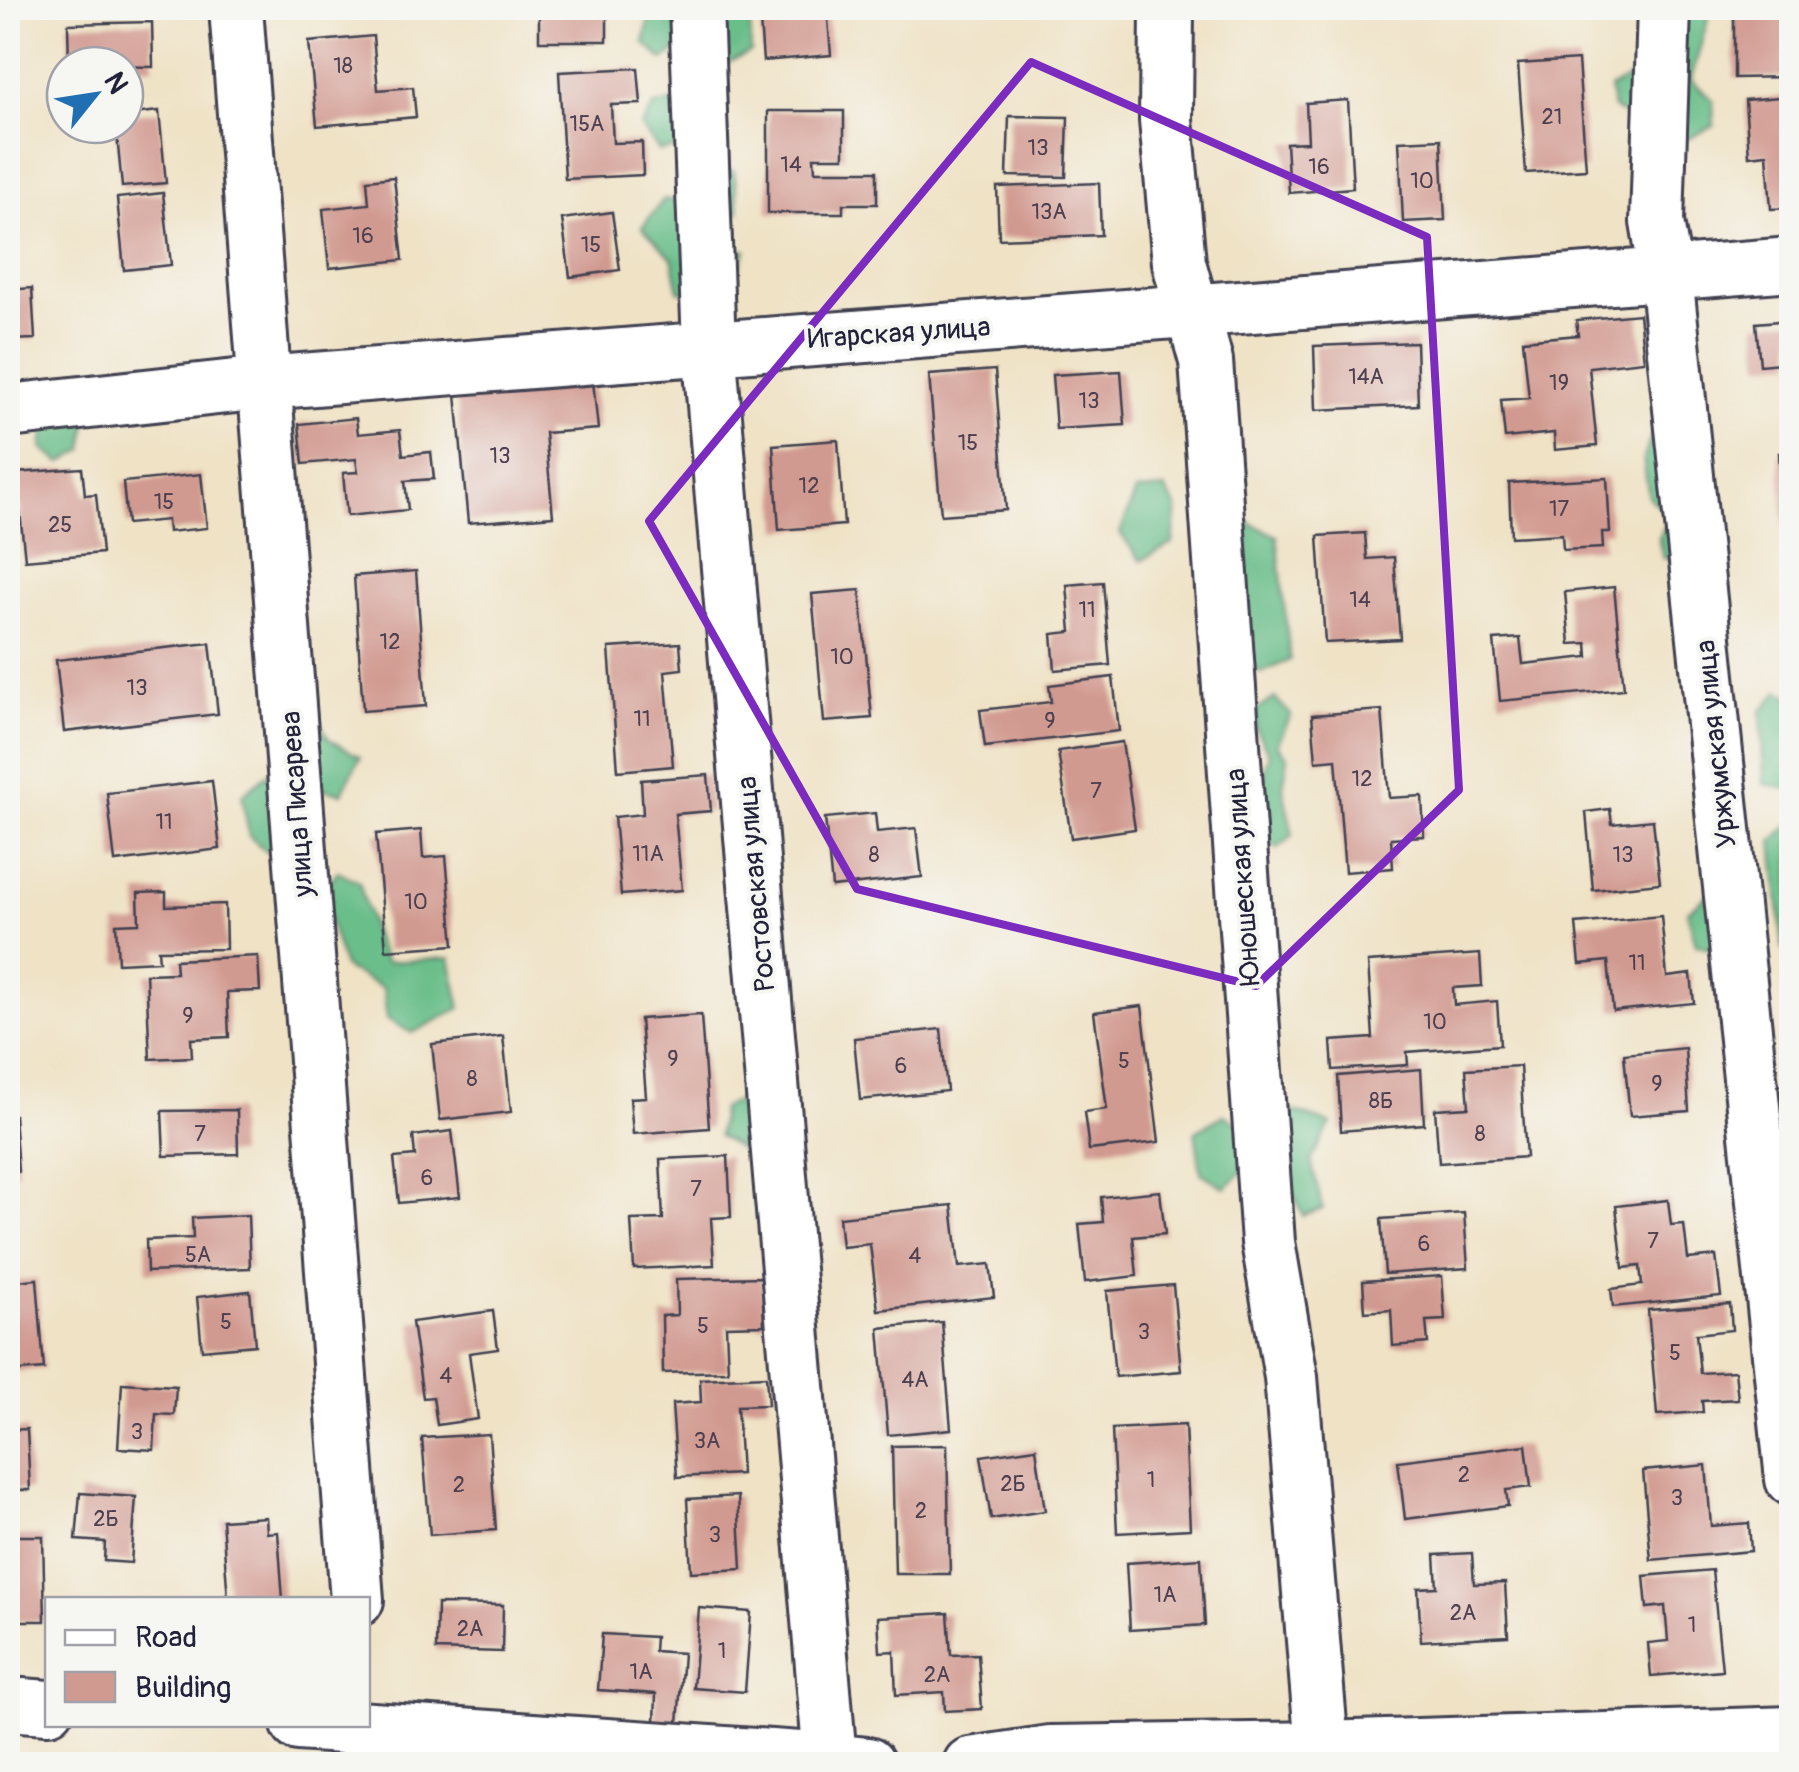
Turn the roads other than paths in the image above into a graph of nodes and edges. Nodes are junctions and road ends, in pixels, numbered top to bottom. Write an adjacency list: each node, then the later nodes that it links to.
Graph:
1 (236, 8): 9 (street, улица Писарева)
2 (696, 8): 8 (street, Ростовская улица)
3 (1167, 8): 7 (street, Юношеская улица)
4 (1664, 8): 6 (street, Уржумская улица)
5 (1792, 264): 6 (street, Игарская улица)
6 (1666, 274): 7 (street, Игарская улица); 11 (street, Уржумская улица)
7 (1191, 310): 8 (street, Игарская улица); 17 (street, Юношеская улица)
8 (709, 346): 9 (street, Игарская улица); 18 (street, Ростовская улица)
9 (264, 382): 10 (street, Игарская улица); 12 (street, улица Писарева)
10 (8, 411)
11 (1792, 1479)
12 (357, 1597)
13 (8, 1704): 14 (street)
14 (45, 1707)
15 (370, 1726): 18 (street)
16 (1792, 1733): 17 (street)
17 (1322, 1748): 19 (street)
18 (849, 1762)
19 (970, 1764)

